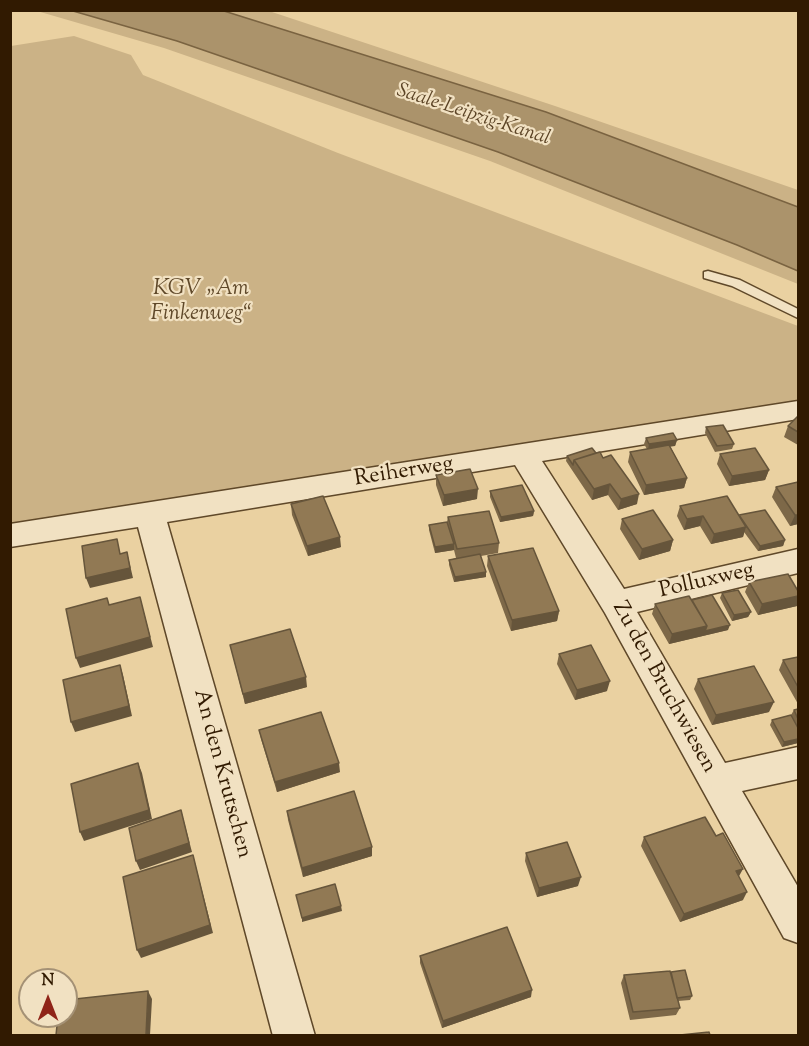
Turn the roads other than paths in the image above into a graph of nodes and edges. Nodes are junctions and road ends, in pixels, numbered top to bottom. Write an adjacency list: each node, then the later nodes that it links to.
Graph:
1 (708, 275): 2 (lane)
2 (798, 314)
3 (796, 412): 4 (street, Reiherweg)
4 (523, 454): 5 (street, Reiherweg); 8 (street, Zu den Bruchwiesen)
5 (149, 513): 6 (street, Reiherweg); 12 (street, An den Krutschen)
6 (10, 536)
7 (798, 561): 8 (street, Polluxweg)
8 (616, 604): 10 (street, Zu den Bruchwiesen)
9 (798, 763): 10 (street)
10 (716, 781): 11 (street, Zu den Bruchwiesen)
11 (798, 924)
12 (294, 1035)

